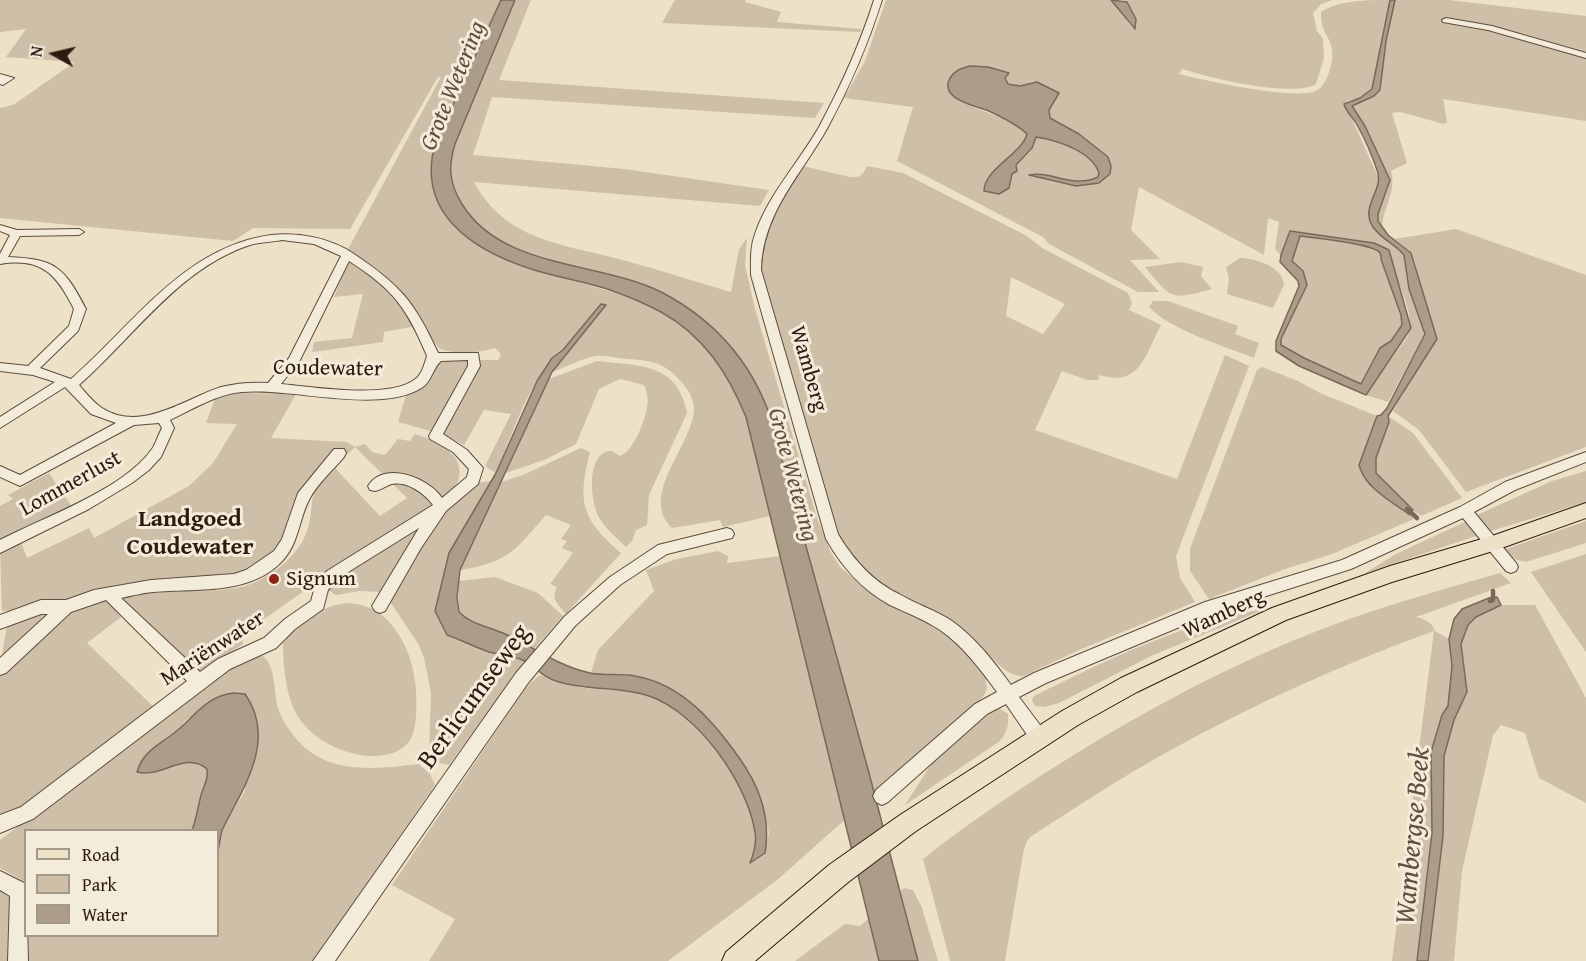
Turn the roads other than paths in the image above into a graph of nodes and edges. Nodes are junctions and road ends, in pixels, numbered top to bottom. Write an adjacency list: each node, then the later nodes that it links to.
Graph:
1 (878, 0): 34 (street, Wamberg)
2 (1446, 20): 3 (street)
3 (1586, 56)
4 (0, 228): 6 (street)
5 (79, 232): 6 (street)
6 (16, 233): 8 (street)
7 (347, 254): 9 (street); 12 (street); 13 (street)
8 (0, 260): 11 (street)
9 (431, 363): 13 (street, Coudewater); 21 (street, Mariënwater)
10 (0, 367): 11 (street, Coudewater)
11 (31, 370): 12 (street, Coudewater)
12 (68, 383): 15 (street, Coudewater); 16 (street)
13 (270, 388): 14 (street, Coudewater)
14 (163, 418): 15 (street, Coudewater); 26 (street, Lommerlust)
15 (133, 420): 19 (street, Coudewater)
16 (0, 423)
17 (339, 453): 28 (street)
18 (1586, 457): 23 (street, Wamberg)
19 (0, 471)
20 (375, 486): 21 (street)
21 (441, 507): 29 (street); 33 (street, Mariënwater)
22 (1586, 510): 25 (main road, Wamberg)
23 (1466, 511): 25 (street); 34 (street, Wamberg)
24 (727, 534): 40 (street, Berlicumseweg)
25 (1493, 543): 27 (street); 35 (main road, Wamberg)
26 (0, 547)
27 (1511, 567)
28 (113, 593): 30 (street); 33 (street)
29 (380, 606)
30 (66, 607): 31 (street); 32 (street)
31 (0, 622)
32 (0, 668)
33 (199, 682): 37 (street, Mariënwater)
34 (1007, 695): 35 (street, Wamberg); 36 (street)
35 (1040, 739): 41 (main road)
36 (882, 796)
37 (0, 824)
38 (0, 880): 39 (street)
39 (18, 961)
40 (323, 961)
41 (735, 961)

